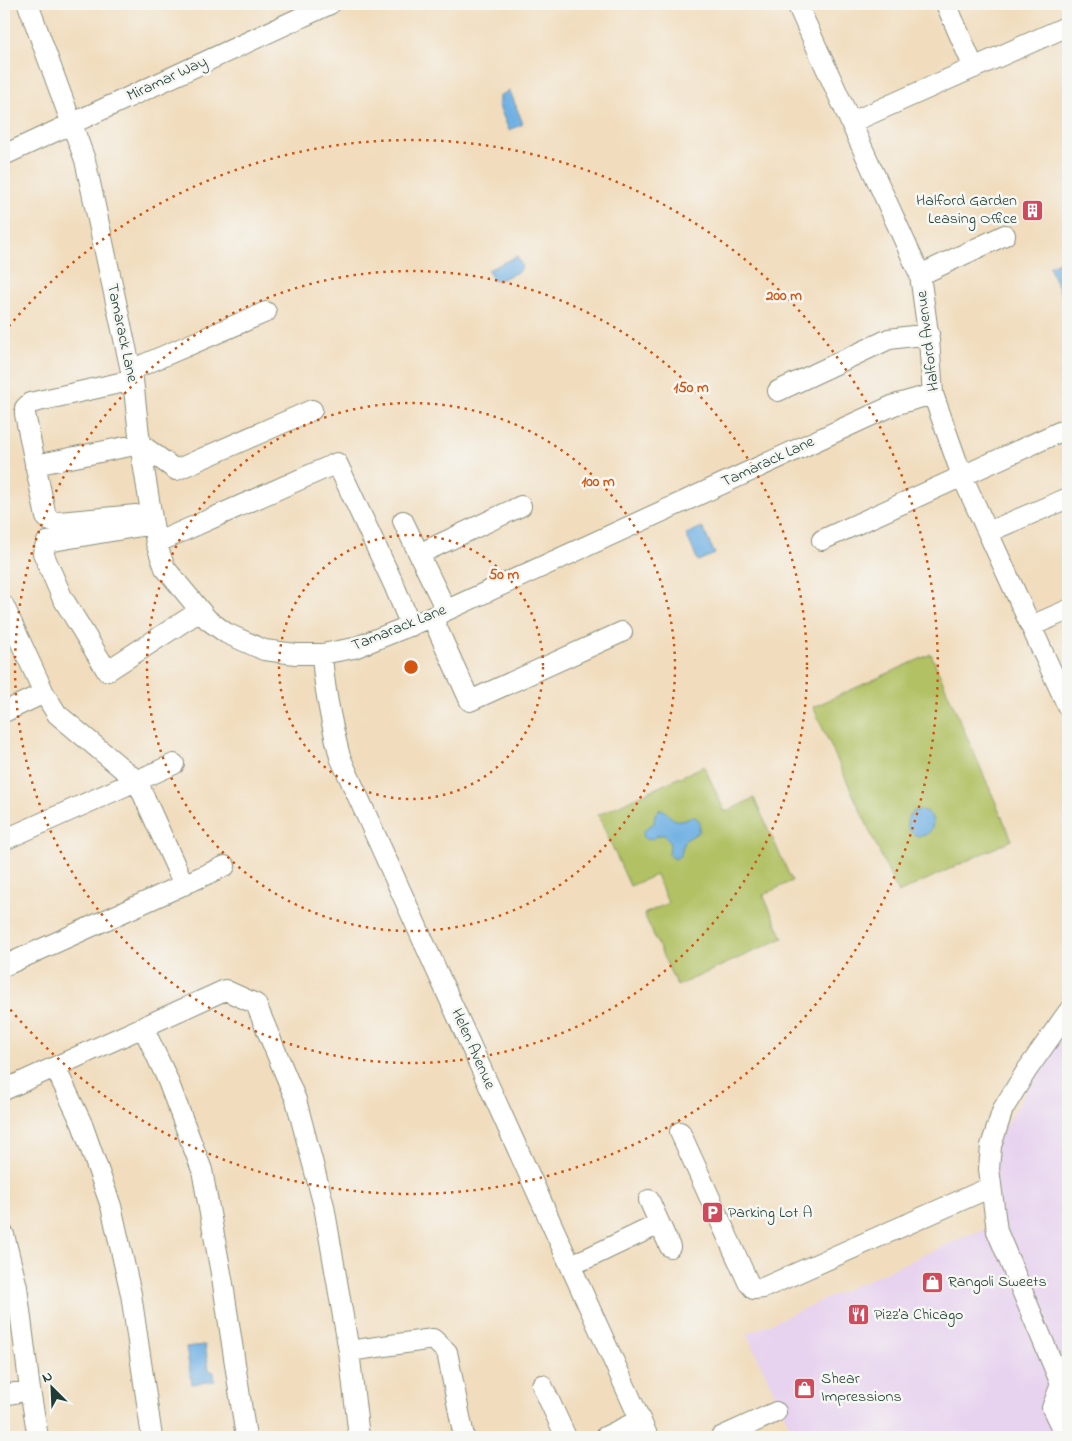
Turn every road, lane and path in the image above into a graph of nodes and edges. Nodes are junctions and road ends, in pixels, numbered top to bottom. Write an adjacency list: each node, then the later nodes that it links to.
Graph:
1 (28, 4): 9 (street, Tamarack Lane)
2 (330, 4): 5 (street, Miramar Way)
3 (797, 4): 8 (street, Halford Avenue)
4 (946, 4): 7 (street)
5 (301, 10): 9 (street, Miramar Way)
6 (1068, 26): 7 (street)
7 (974, 68): 8 (street)
8 (852, 122): 12 (street, Halford Avenue)
9 (71, 123): 10 (street, Miramar Way); 15 (street, Tamarack Lane)
10 (4, 155)
11 (1005, 234): 12 (street)
12 (920, 276): 14 (street, Halford Avenue)
13 (266, 312): 15 (street)
14 (929, 334): 16 (street); 17 (street, Halford Avenue)
15 (132, 375): 20 (street, Tamarack Lane); 21 (street)
16 (778, 391)
17 (933, 394): 22 (street, Halford Avenue); 33 (street, Tamarack Lane)
18 (312, 410): 20 (street)
19 (1068, 428): 22 (street)
20 (140, 444): 21 (street); 26 (street, Tamarack Lane)
21 (35, 465): 26 (street)
22 (962, 476): 27 (street, Halford Avenue); 28 (street)
23 (1068, 498): 27 (street)
24 (522, 506): 29 (street)
25 (403, 520): 29 (street)
26 (153, 527): 31 (street, Tamarack Lane); 31 (street); 34 (street)
27 (988, 532): 35 (street, Halford Avenue)
28 (822, 540)
29 (419, 554): 33 (street)
30 (4, 606): 38 (street)
31 (200, 610): 37 (street, Tamarack Lane)
32 (1068, 610): 35 (street)
33 (439, 613): 34 (street, Tamarack Lane); 36 (street)
34 (411, 626): 37 (street, Tamarack Lane)
35 (1031, 626): 39 (street, Halford Avenue)
36 (622, 632)
37 (322, 654): 57 (street, Helen Avenue)
38 (44, 693): 40 (street); 42 (street)
39 (1068, 707)
40 (4, 712)
41 (174, 764): 42 (street)
42 (137, 781): 43 (street); 45 (street)
43 (4, 840)
44 (225, 866): 45 (street)
45 (184, 885): 46 (street)
46 (4, 966)
47 (1068, 1012): 52 (street)
48 (143, 1027): 49 (street); 58 (street); 67 (street)
49 (55, 1067): 50 (street); 66 (street)
50 (4, 1090)
51 (680, 1132): 52 (street)
52 (991, 1187): 60 (street)
53 (649, 1200): 54 (street)
54 (659, 1224): 56 (street); 57 (street)
55 (4, 1235): 61 (street)
56 (670, 1247)
57 (570, 1265): 64 (street, Helen Avenue)
58 (349, 1351): 68 (street); 69 (street)
59 (542, 1385): 70 (street)
60 (1064, 1386): 73 (street)
61 (30, 1390): 62 (street); 65 (street)
62 (4, 1395)
63 (776, 1412): 72 (street)
64 (644, 1429): 71 (street)
65 (38, 1437)
66 (152, 1437)
67 (246, 1437)
68 (359, 1437)
69 (464, 1437)
70 (566, 1437)
71 (605, 1437)
72 (720, 1437)
73 (1066, 1437)

